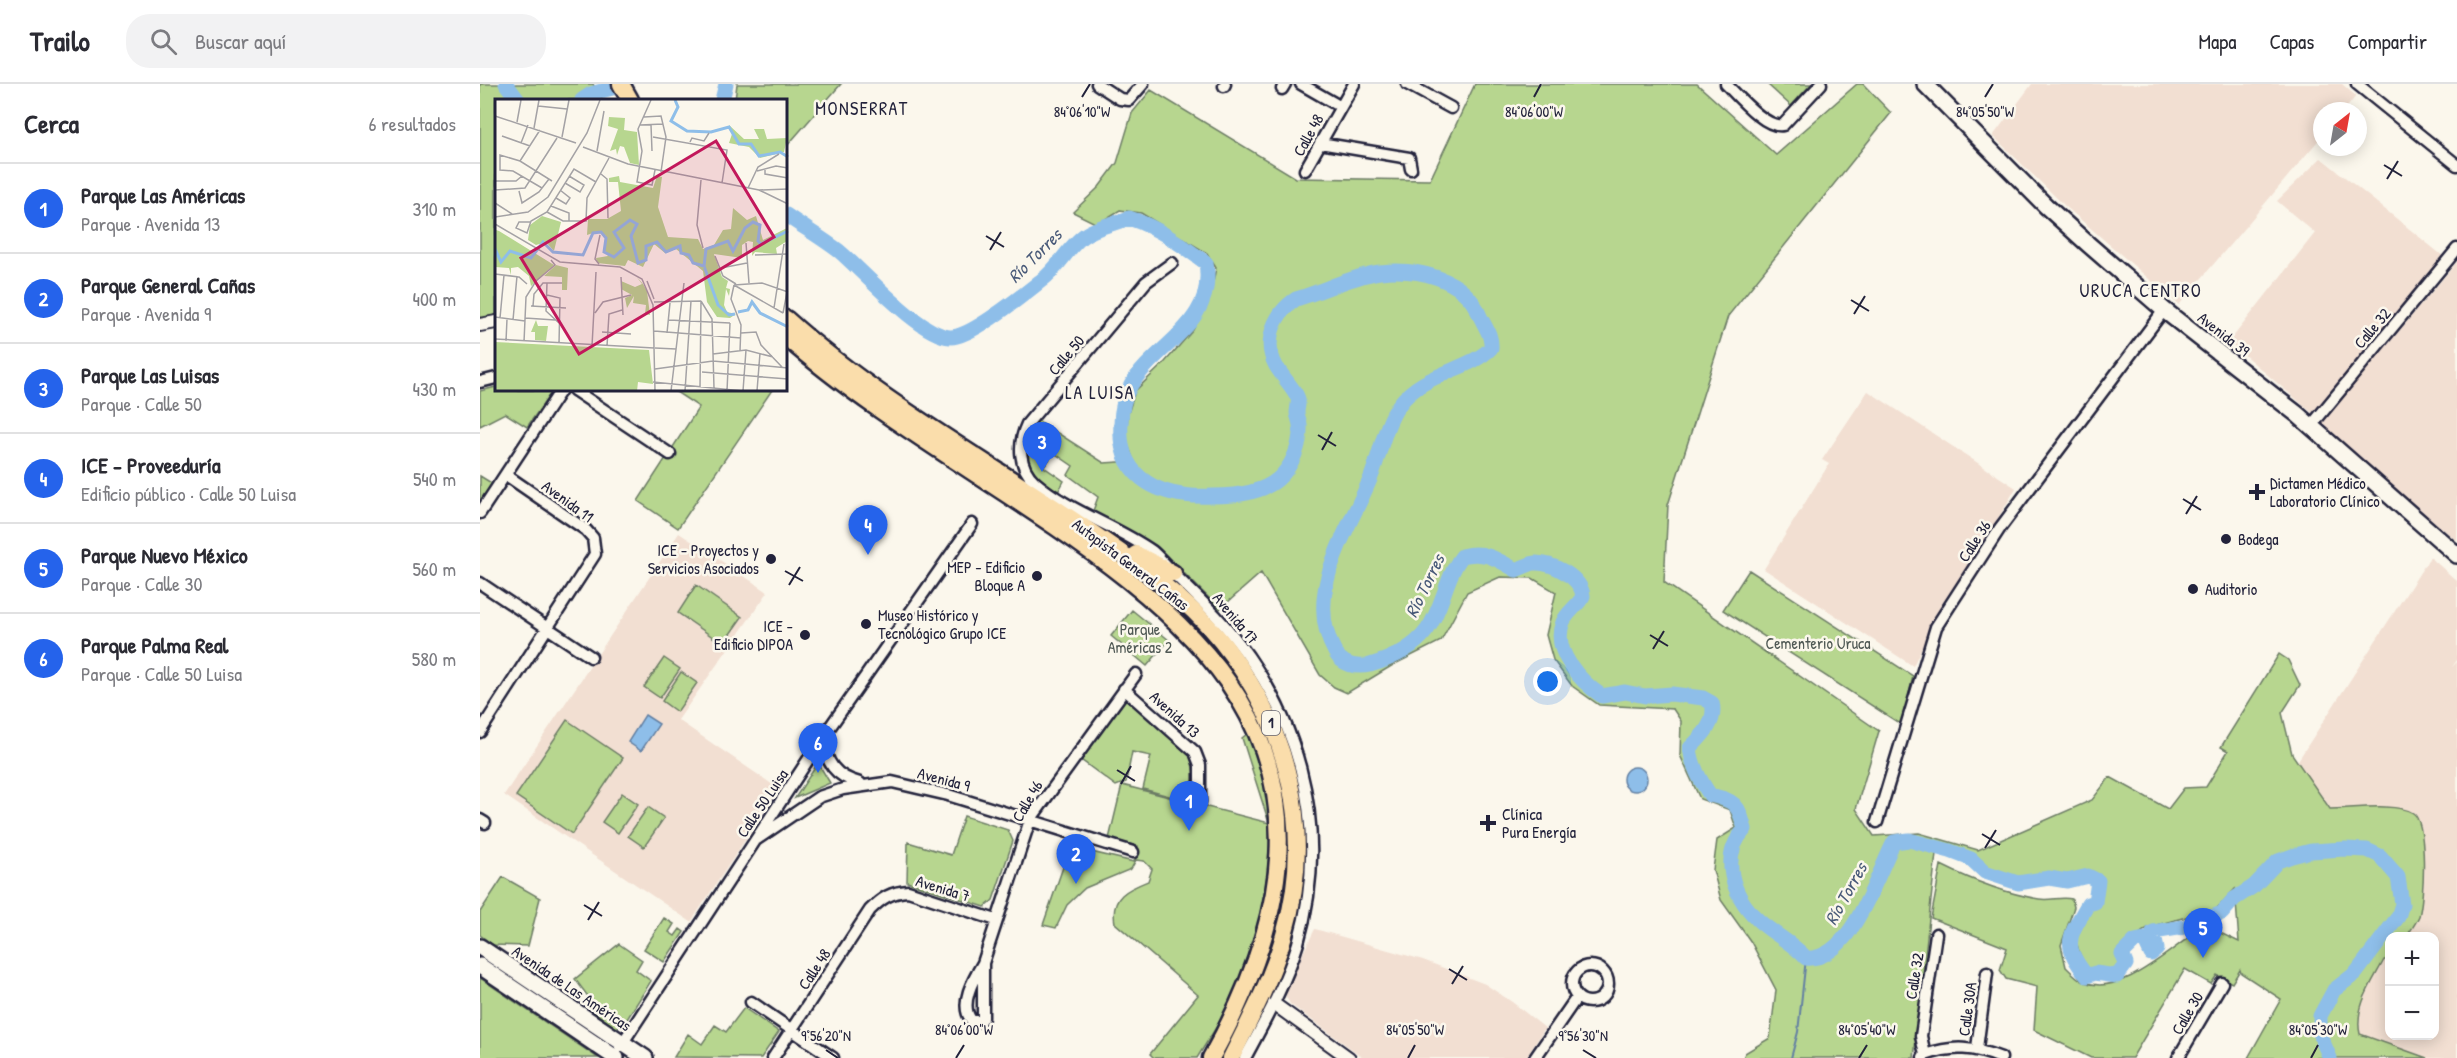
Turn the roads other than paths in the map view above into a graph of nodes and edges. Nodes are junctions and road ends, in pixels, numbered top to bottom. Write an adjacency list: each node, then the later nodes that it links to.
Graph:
1 (621, 84): 11 (highway)
2 (1097, 84): 3 (street)
3 (1143, 84)
4 (1301, 84): 12 (street)
5 (1354, 84): 12 (street, Calle 48)
6 (1407, 84): 13 (street)
7 (1726, 84): 8 (street)
8 (1821, 84)
9 (1925, 84): 20 (main road, Avenida 39)
10 (2356, 84): 15 (street)
11 (634, 96)
12 (1341, 107): 14 (street, Calle 48)
13 (1450, 108)
14 (1320, 143): 16 (street); 17 (street, Calle 48)
15 (2457, 165)
16 (1412, 169)
17 (1305, 170)
18 (2457, 249): 29 (street, Calle 32)
19 (1172, 263): 32 (street, Calle 50)
20 (2164, 310): 29 (main road, Avenida 39); 48 (street, Calle 36)
21 (788, 321): 35 (highway, Autopista General Cañas / 1)
22 (495, 322): 23 (street)
23 (480, 325)
24 (788, 339): 70 (highway, Autopista General Cañas / 1)
25 (495, 378): 26 (street)
26 (480, 382)
27 (560, 392): 31 (street)
28 (577, 392): 30 (street)
29 (2311, 426): 36 (main road, Avenida 39)
30 (669, 453)
31 (506, 475): 33 (street); 39 (street, Avenida 11)
32 (1034, 481): 37 (street, Avenida 17)
33 (480, 513)
34 (972, 524): 44 (street, Calle 50 Luisa)
35 (1089, 531): 37 (highway); 71 (highway, Autopista General Cañas / 1)
36 (2457, 555)
37 (1173, 573): 61 (street, Avenida 17)
38 (480, 583): 39 (street)
39 (548, 628): 40 (street); 43 (street)
40 (591, 657)
41 (1136, 674): 42 (street, Calle 46)
42 (1124, 689): 46 (street, Avenida 13); 47 (street, Calle 46)
43 (480, 732)
44 (823, 737): 45 (street); 49 (street, Calle 50 Luisa)
45 (865, 784): 47 (street, Avenida 9); 49 (street, Avenida 9)
46 (1200, 802)
47 (1030, 820): 50 (street, Avenida 9); 52 (street, Calle 46)
48 (1877, 822)
49 (755, 840): 63 (street, Calle 50 Luisa)
50 (1133, 852)
51 (882, 897): 52 (street, Avenida 7); 62 (street, Calle 48)
52 (996, 920): 55 (street, Calle 46)
53 (1936, 934): 65 (street, Calle 32)
54 (480, 947): 63 (main road, Avenida de Las Américas)
55 (983, 963)
56 (480, 966): 66 (main road, Avenida de Las Américas)
57 (1987, 973): 64 (street, Calle 30A)
58 (2222, 983): 76 (street, Calle 30)
59 (1577, 997): 74 (street)
60 (751, 1002): 62 (street)
61 (1274, 1004): 72 (street, Avenida 17); 73 (street)
62 (792, 1030): 68 (street, Calle 48); 69 (street)
63 (623, 1043): 66 (street); 67 (main road, Avenida de Las Américas)
64 (1977, 1048): 65 (street); 75 (street)
65 (1924, 1056)
66 (615, 1057)
67 (645, 1058)
68 (773, 1058)
69 (833, 1058)
70 (1211, 1058)
71 (1231, 1058)
72 (1245, 1058)
73 (1349, 1058)
74 (1535, 1058)
75 (2001, 1058)
76 (2178, 1058)

